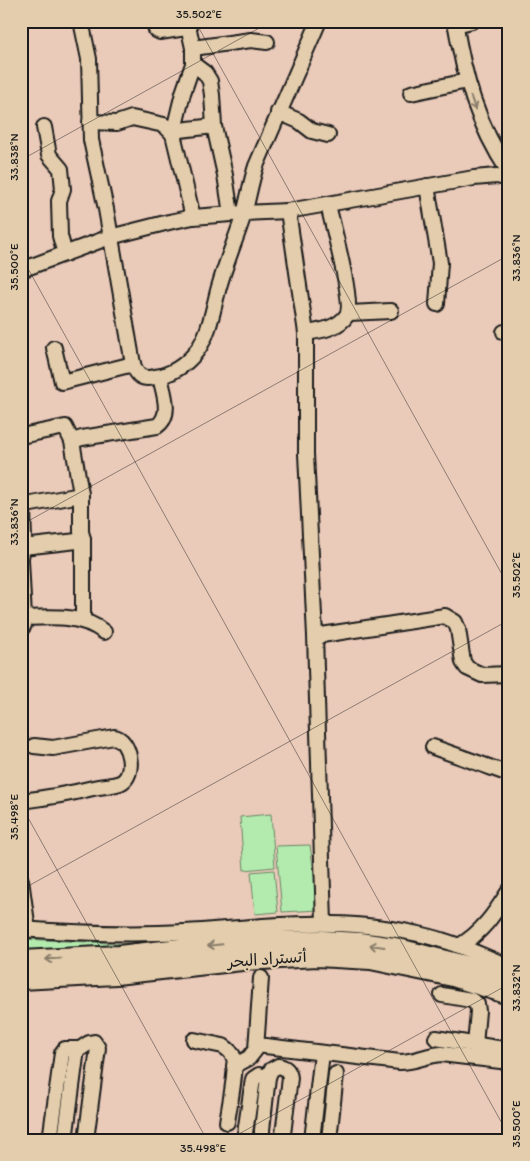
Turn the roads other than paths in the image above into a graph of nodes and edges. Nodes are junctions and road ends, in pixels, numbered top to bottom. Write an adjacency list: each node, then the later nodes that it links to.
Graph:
1 (82, 21): 12 (street)
2 (154, 21): 7 (street)
3 (319, 21): 11 (street)
4 (472, 21): 5 (street)
5 (455, 23): 9 (street)
6 (267, 42): 7 (street)
7 (193, 48): 8 (street)
8 (193, 64): 13 (street); 15 (street)
9 (467, 81): 10 (street); 17 (street, one-way to 17)
10 (411, 93)
11 (278, 112): 16 (street); 22 (street)
12 (90, 122): 15 (street); 24 (street)
13 (214, 126): 15 (street); 22 (street)
14 (44, 128): 25 (street)
15 (173, 134): 23 (street)
16 (328, 135)
17 (509, 172)
18 (509, 179): 19 (street)
19 (426, 186): 20 (street); 27 (street)
20 (328, 205): 21 (street); 29 (street)
21 (288, 211): 22 (street); 30 (street)
22 (237, 213): 23 (street); 33 (street)
23 (193, 218): 24 (street)
24 (110, 237): 25 (street); 32 (street)
25 (65, 254): 26 (street)
26 (21, 270)
27 (437, 304)
28 (391, 311): 29 (street)
29 (348, 313): 30 (street)
30 (306, 333): 42 (street)
31 (54, 348): 32 (street)
32 (133, 364): 33 (street)
33 (160, 377): 35 (street)
34 (21, 436): 35 (street)
35 (72, 441): 36 (street)
36 (81, 495): 37 (street); 38 (street)
37 (83, 539): 38 (street); 39 (street)
38 (22, 553): 40 (street)
39 (83, 621): 40 (street); 41 (street)
40 (23, 623)
41 (104, 632)
42 (315, 636): 43 (street); 50 (street)
43 (509, 674)
44 (34, 746): 47 (street)
45 (433, 747): 46 (street)
46 (509, 774)
47 (21, 801)
48 (21, 880): 51 (street)
49 (509, 891): 52 (street)
50 (324, 923): 51 (street); 52 (street)
51 (25, 929)
52 (459, 946): 54 (street)
53 (21, 961): 57 (highway, أتستراد البحر, one-way to 53)
54 (509, 966)
55 (262, 978): 62 (street)
56 (21, 979): 58 (highway, أتستراد البحر)
57 (509, 979)
58 (509, 994)
59 (442, 995): 63 (street)
60 (436, 1038): 63 (street)
61 (194, 1040): 68 (street)
62 (257, 1045): 66 (street); 68 (street)
63 (475, 1045): 65 (street)
64 (77, 1049): 72 (street); 73 (street); 74 (street)
65 (509, 1050)
66 (322, 1053): 67 (street); 78 (street)
67 (509, 1062)
68 (234, 1066): 71 (street)
69 (336, 1074): 79 (street)
70 (268, 1077): 75 (street); 76 (street); 77 (street)
71 (227, 1122)
72 (50, 1140)
73 (65, 1140)
74 (86, 1140)
75 (244, 1140)
76 (265, 1140)
77 (280, 1140)
78 (312, 1140)
79 (329, 1140)

